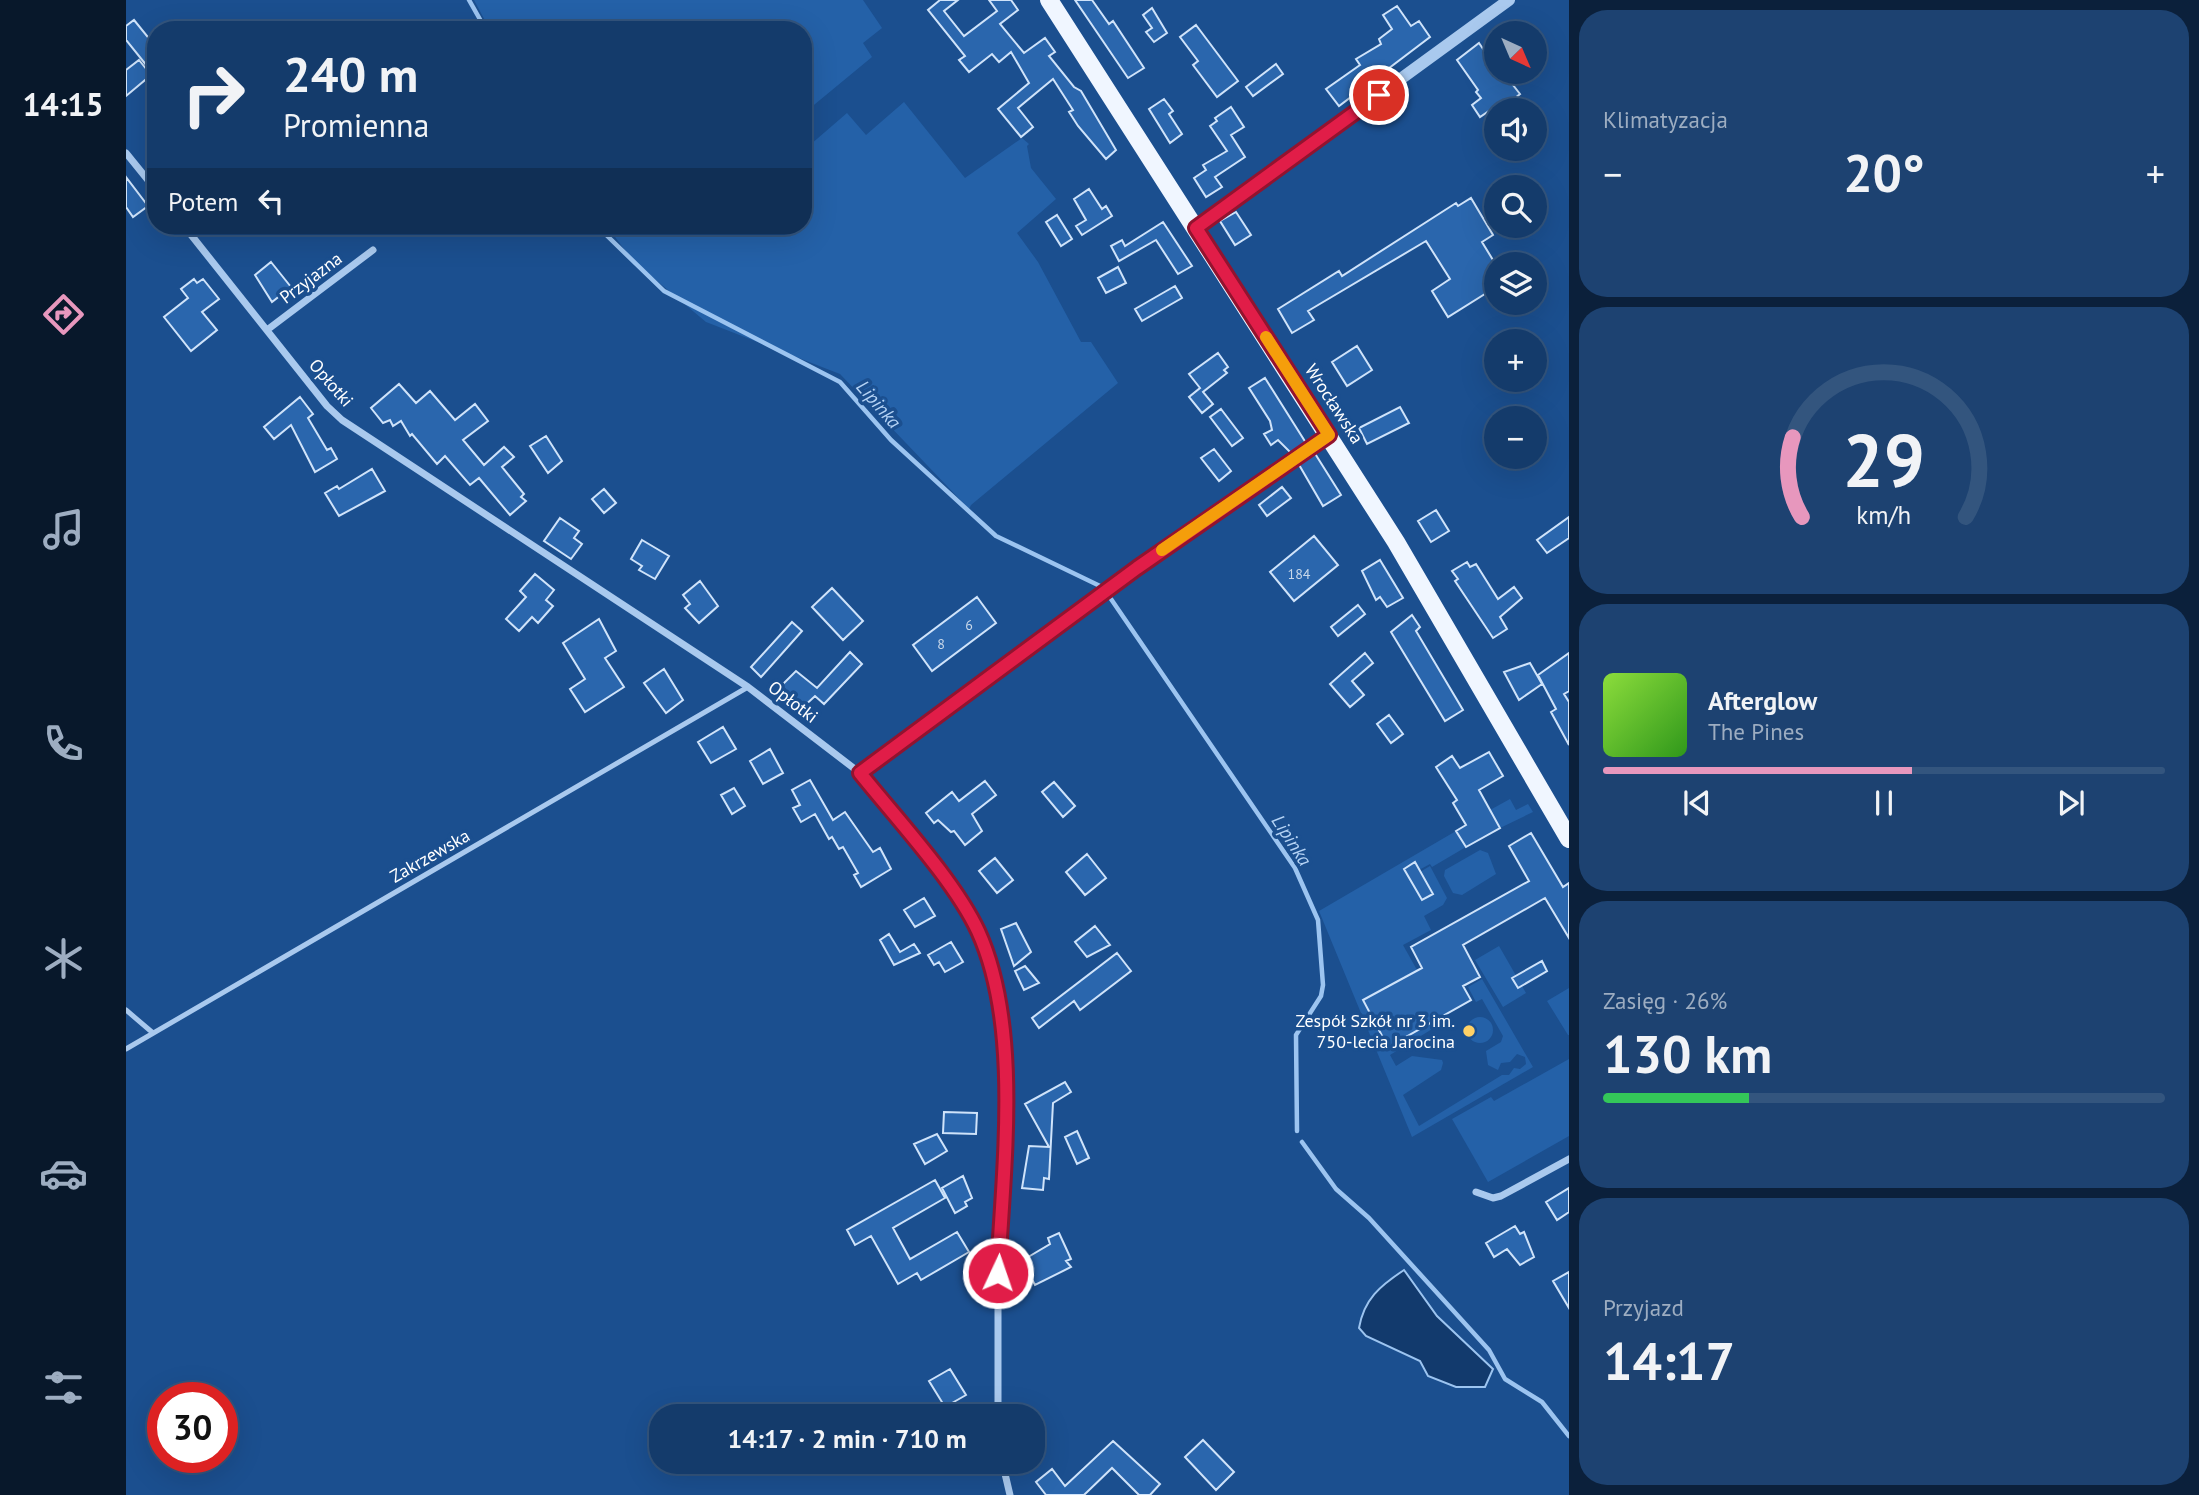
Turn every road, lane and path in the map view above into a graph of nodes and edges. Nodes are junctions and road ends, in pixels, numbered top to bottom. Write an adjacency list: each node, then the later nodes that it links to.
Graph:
1 (1049, 0): 5 (main road, Wrocławska)
2 (1509, 0): 5 (street)
3 (126, 153): 4 (street)
4 (147, 179)
5 (1196, 228): 9 (main road, Wrocławska)
6 (191, 235): 8 (street, Opłotki)
7 (373, 250): 8 (street, Przyjazna)
8 (267, 330): 10 (street, Opłotki)
9 (1329, 435): 11 (street); 12 (main road, Wrocławska)
10 (748, 687): 11 (street, Opłotki); 14 (lane, Zakrzewska)
11 (860, 773): 18 (street, Opłotki)
12 (1569, 839)
13 (126, 1010): 14 (lane)
14 (153, 1033): 15 (lane, Zakrzewska)
15 (126, 1049)
16 (1569, 1159): 17 (street)
17 (1476, 1192)
18 (998, 1404)
19 (1005, 1474): 20 (street)
20 (1010, 1495)

